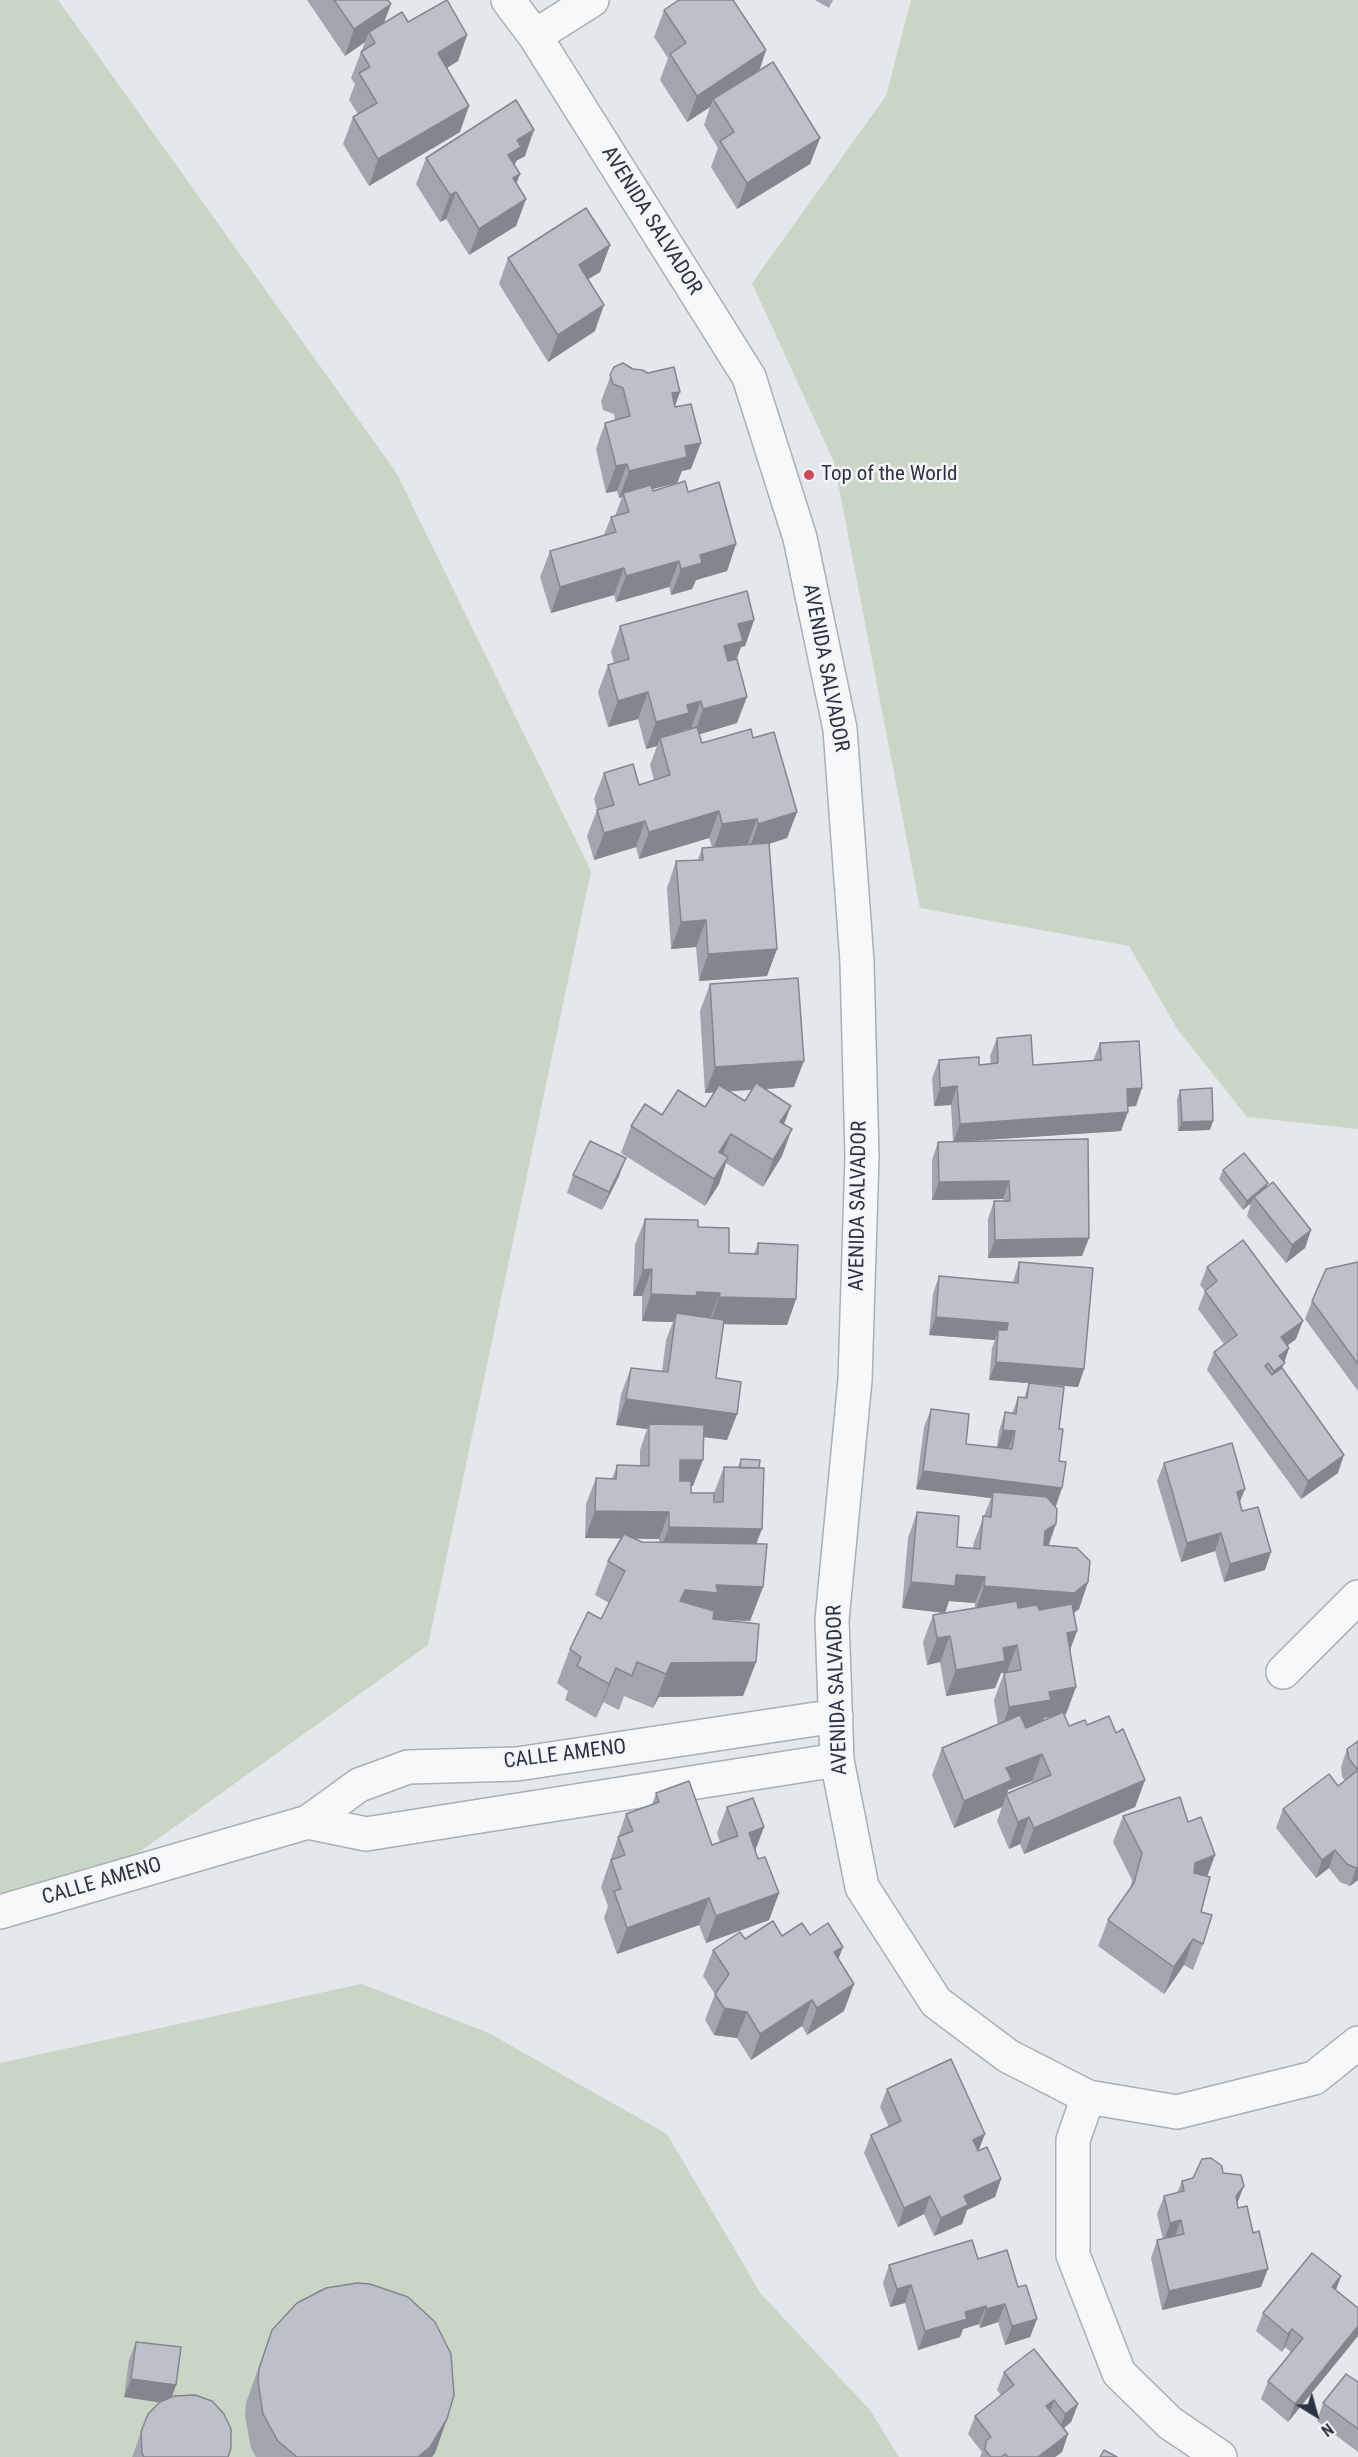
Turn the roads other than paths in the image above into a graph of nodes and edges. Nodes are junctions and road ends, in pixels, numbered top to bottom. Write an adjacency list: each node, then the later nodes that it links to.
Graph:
1 (508, 0): 3 (street, AVENIDA SALVADOR)
2 (592, 0): 3 (street)
3 (535, 36): 6 (street, AVENIDA SALVADOR)
4 (1358, 1597): 5 (street)
5 (1282, 1672)
6 (836, 1716): 7 (street, AVENIDA SALVADOR); 8 (street, CALLE AMENO)
7 (837, 1760): 8 (street, CALLE AMENO); 11 (street, AVENIDA SALVADOR)
8 (308, 1822): 9 (street, CALLE AMENO)
9 (0, 1912)
10 (1358, 2043): 11 (street, AVENIDA SALVADOR)
11 (1088, 2097): 12 (street)
12 (1220, 2457)

